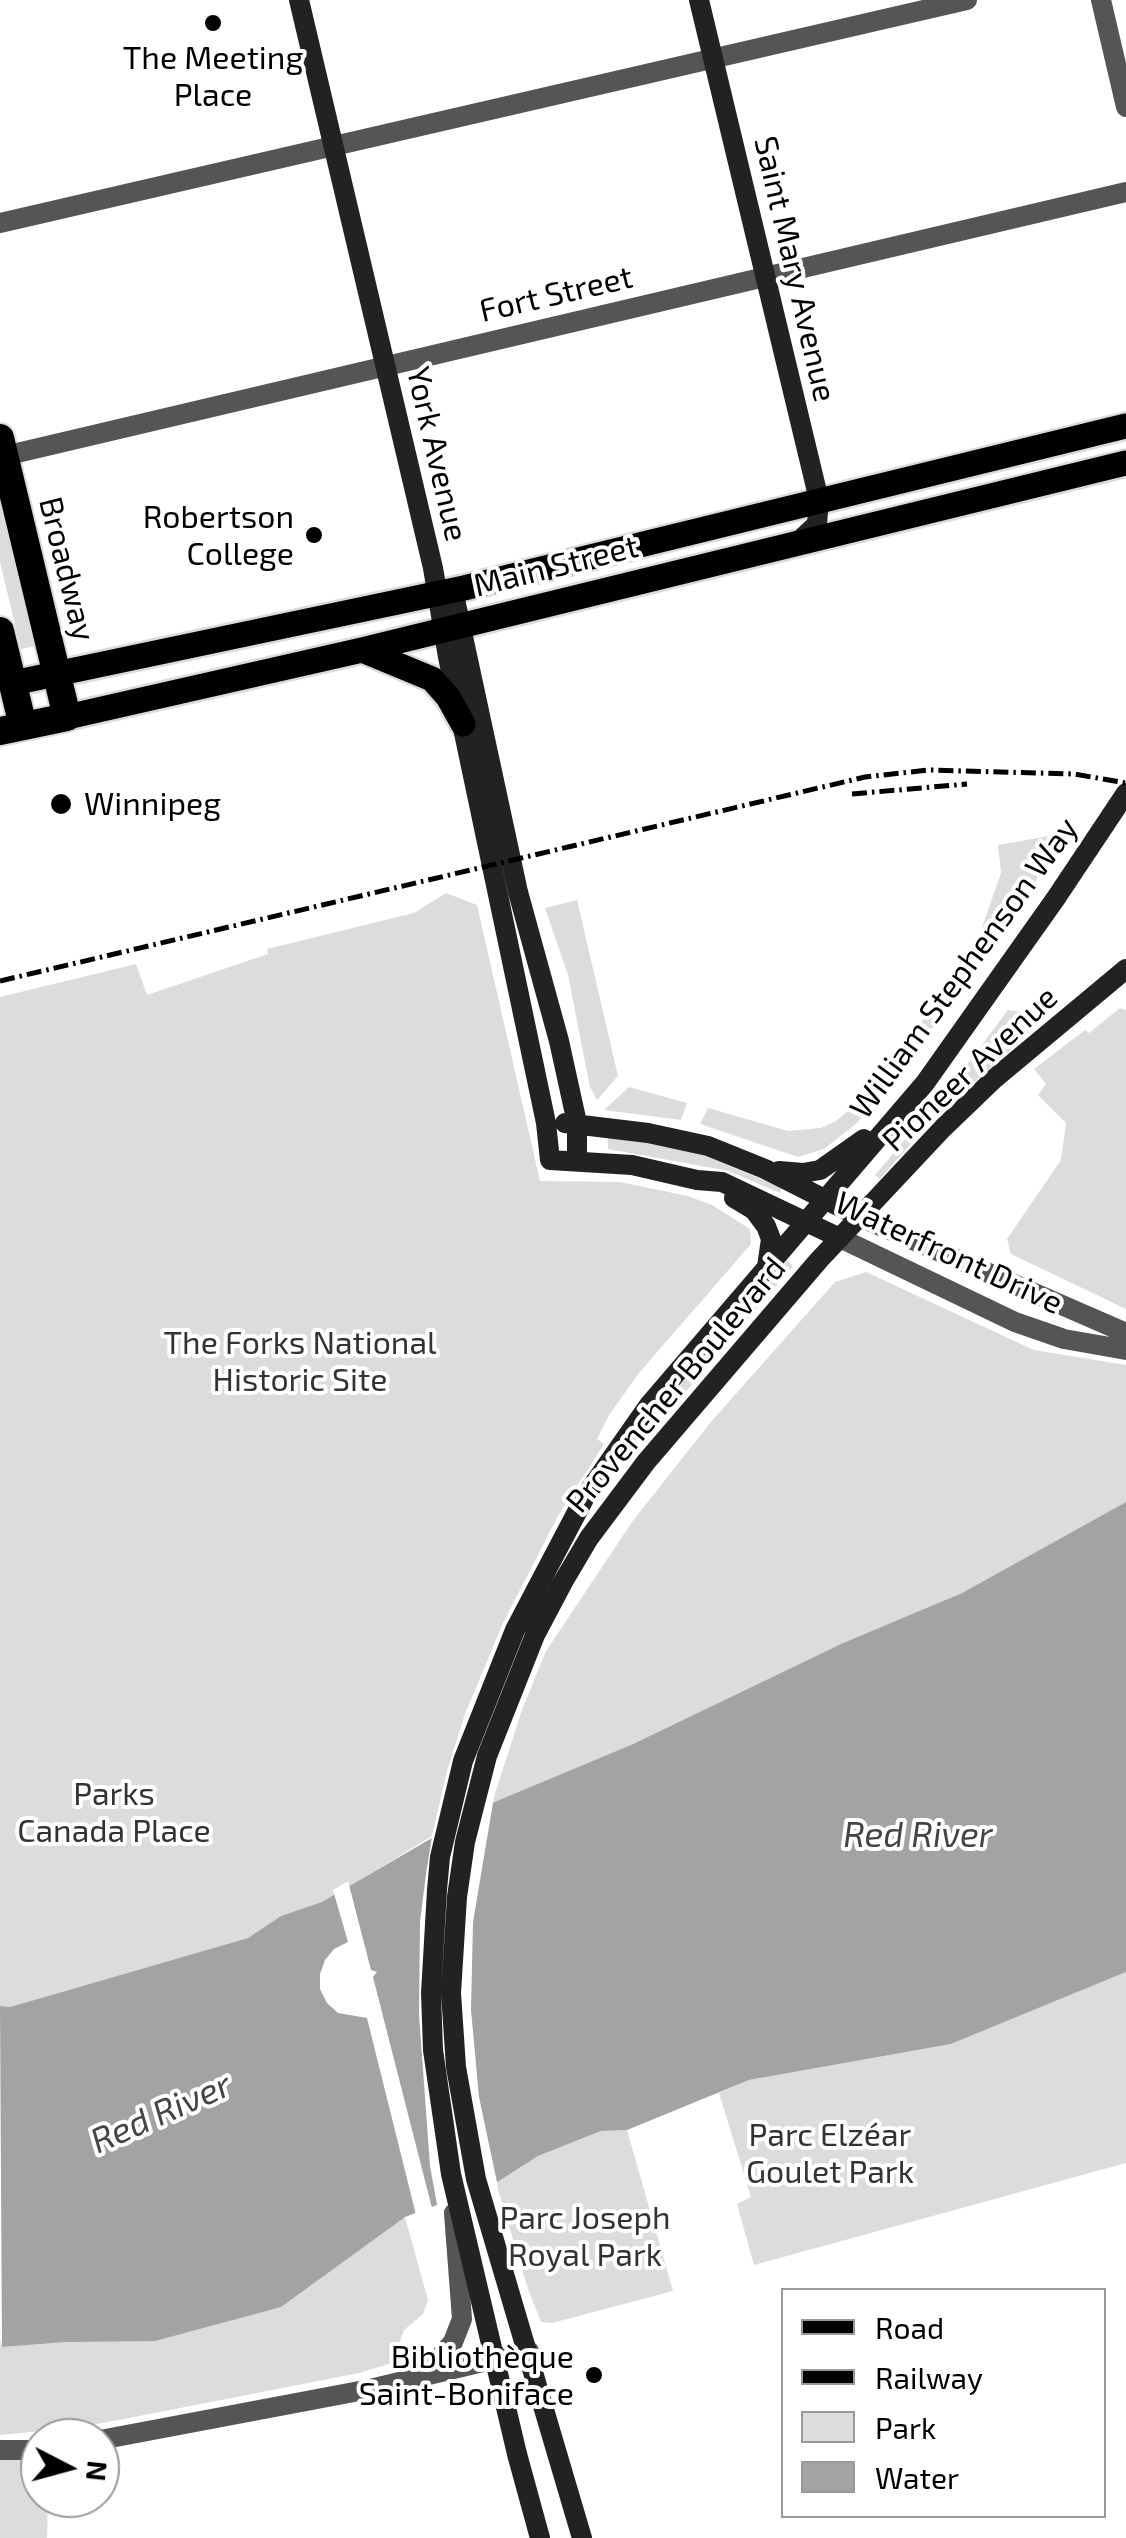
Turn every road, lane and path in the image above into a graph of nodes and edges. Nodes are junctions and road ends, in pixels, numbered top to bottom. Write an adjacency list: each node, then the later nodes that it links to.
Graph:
1 (298, 0): 7 (main road, York Avenue)
2 (699, 0): 5 (main road, Saint Mary Avenue)
3 (967, 0): 5 (street)
4 (1101, 0): 6 (street)
5 (714, 60): 7 (street); 10 (main road, Saint Mary Avenue)
6 (1126, 107)
7 (333, 145): 9 (street); 11 (main road, York Avenue)
8 (1126, 192): 10 (street, Fort Street)
9 (0, 223)
10 (765, 277): 11 (street, Fort Street); 15 (main road, Saint Mary Avenue)
11 (385, 365): 13 (street, Fort Street); 17 (main road, York Avenue)
12 (1126, 426): 15 (main road, Main Street)
13 (1, 451): 21 (highway, Broadway)
14 (1126, 463): 16 (main road, Main Street)
15 (819, 500): 16 (main road); 17 (main road, Main Street)
16 (796, 544): 18 (main road, Main Street)
17 (446, 592): 18 (main road, York Avenue); 21 (main road, Main Street)
18 (453, 627): 20 (main road, Main Street); 24 (main road, York Avenue); 30 (main road, York Avenue)
19 (0, 631): 22 (highway)
20 (362, 650): 23 (main road, Main Street); 24 (main road)
21 (57, 673): 22 (main road, Main Street); 23 (highway, Broadway)
22 (6, 684): 25 (highway)
23 (67, 717): 25 (highway, Main Street)
24 (463, 724): 29 (main road, York Avenue)
25 (11, 729)
26 (1126, 793): 28 (main road, William Stephenson Way)
27 (1126, 968): 35 (main road, Pioneer Avenue)
28 (925, 1083): 32 (main road); 34 (main road, William Stephenson Way)
29 (546, 1123): 30 (main road); 31 (main road, York Avenue)
30 (577, 1123): 31 (main road, York Avenue); 32 (main road)
31 (577, 1160): 33 (main road)
32 (764, 1169): 34 (main road)
33 (696, 1180): 36 (main road, Waterfront Drive); 38 (main road)
34 (825, 1200): 35 (main road); 36 (main road, William Stephenson Way)
35 (860, 1218): 37 (main road, Provencher Boulevard); 39 (street, Waterfront Drive)
36 (806, 1221): 37 (main road, Waterfront Drive); 38 (main road, Provencher Boulevard)
37 (840, 1238): 40 (street, Waterfront Drive); 42 (main road, Provencher Boulevard)
38 (767, 1267): 41 (main road, Provencher Boulevard)
39 (1126, 1334)
40 (1126, 1350)
41 (452, 2174): 43 (main road, Provencher Boulevard); 44 (street)
42 (529, 2351): 43 (street); 47 (main road, Provencher Boulevard)
43 (496, 2360): 44 (street); 46 (main road, Provencher Boulevard)
44 (422, 2377): 45 (street)
45 (120, 2436)
46 (540, 2538)
47 (582, 2538)

